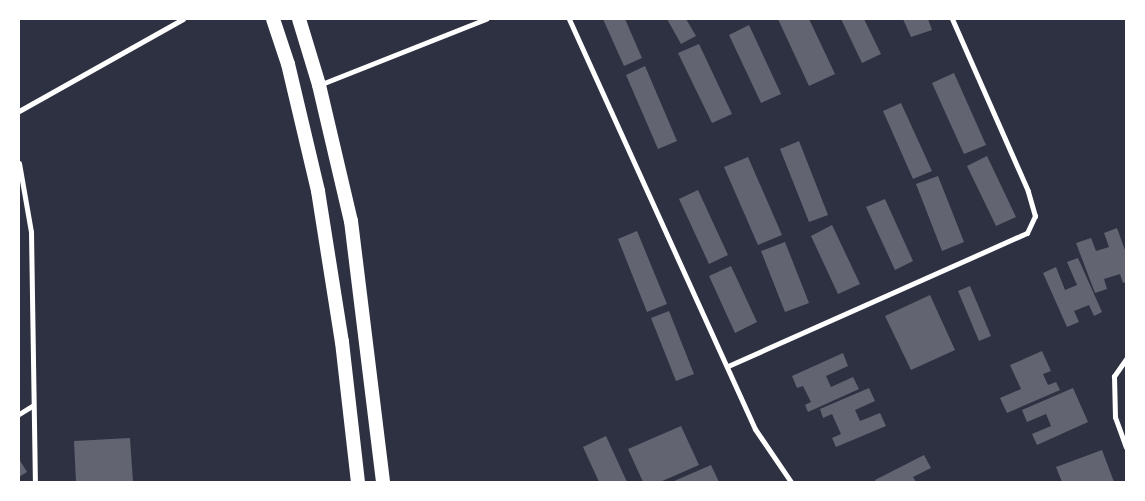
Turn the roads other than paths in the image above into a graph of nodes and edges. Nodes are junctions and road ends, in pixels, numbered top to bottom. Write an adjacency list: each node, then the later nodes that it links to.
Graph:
1 (183, 19): 8 (street)
2 (273, 19): 16 (highway)
3 (299, 19): 7 (highway)
4 (486, 19): 7 (street)
5 (569, 19): 11 (street)
6 (952, 19): 11 (street)
7 (319, 85): 17 (highway)
8 (19, 111)
9 (19, 163): 12 (street)
10 (1126, 359): 14 (street)
11 (728, 366): 18 (street)
12 (32, 406): 13 (street); 15 (street)
13 (19, 414)
14 (1126, 447)
15 (35, 482)
16 (358, 482)
17 (383, 482)
18 (791, 482)

